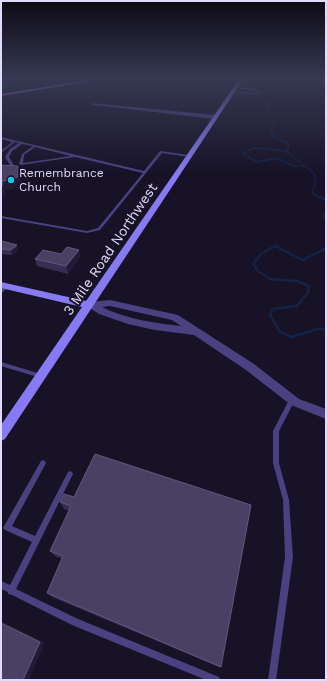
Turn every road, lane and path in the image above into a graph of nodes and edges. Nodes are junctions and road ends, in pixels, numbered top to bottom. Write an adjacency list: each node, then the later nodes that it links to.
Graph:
1 (143, 110): 3 (street)
2 (221, 110): 3 (street, 3 Mile Road Northwest)
3 (215, 118): 12 (street, 3 Mile Road Northwest)
4 (1, 138): 5 (lane)
5 (16, 142): 6 (lane); 9 (lane)
6 (21, 143): 7 (lane); 14 (lane)
7 (35, 146): 11 (lane); 13 (lane)
8 (153, 151): 10 (lane)
9 (1, 152)
10 (161, 152): 12 (lane); 16 (lane)
11 (77, 156): 13 (lane); 16 (lane)
12 (189, 156): 19 (street, 3 Mile Road Northwest)
13 (21, 164): 14 (lane)
14 (12, 165): 15 (lane)
15 (1, 171)
16 (144, 172): 17 (lane)
17 (1, 217)
18 (3, 287): 19 (street)
19 (90, 305): 20 (street); 20 (street); 22 (street, 3 Mile Road Northwest)
20 (195, 331): 23 (street)
21 (1, 364): 22 (lane)
22 (41, 376): 25 (street, 3 Mile Road Northwest)
23 (292, 400): 24 (street); 32 (lane)
24 (326, 414)
25 (1, 435)
26 (43, 462): 28 (lane)
27 (70, 474): 28 (lane)
28 (37, 540): 30 (lane)
29 (1, 585): 30 (lane)
30 (11, 591): 31 (lane)
31 (216, 680)
32 (272, 680)

